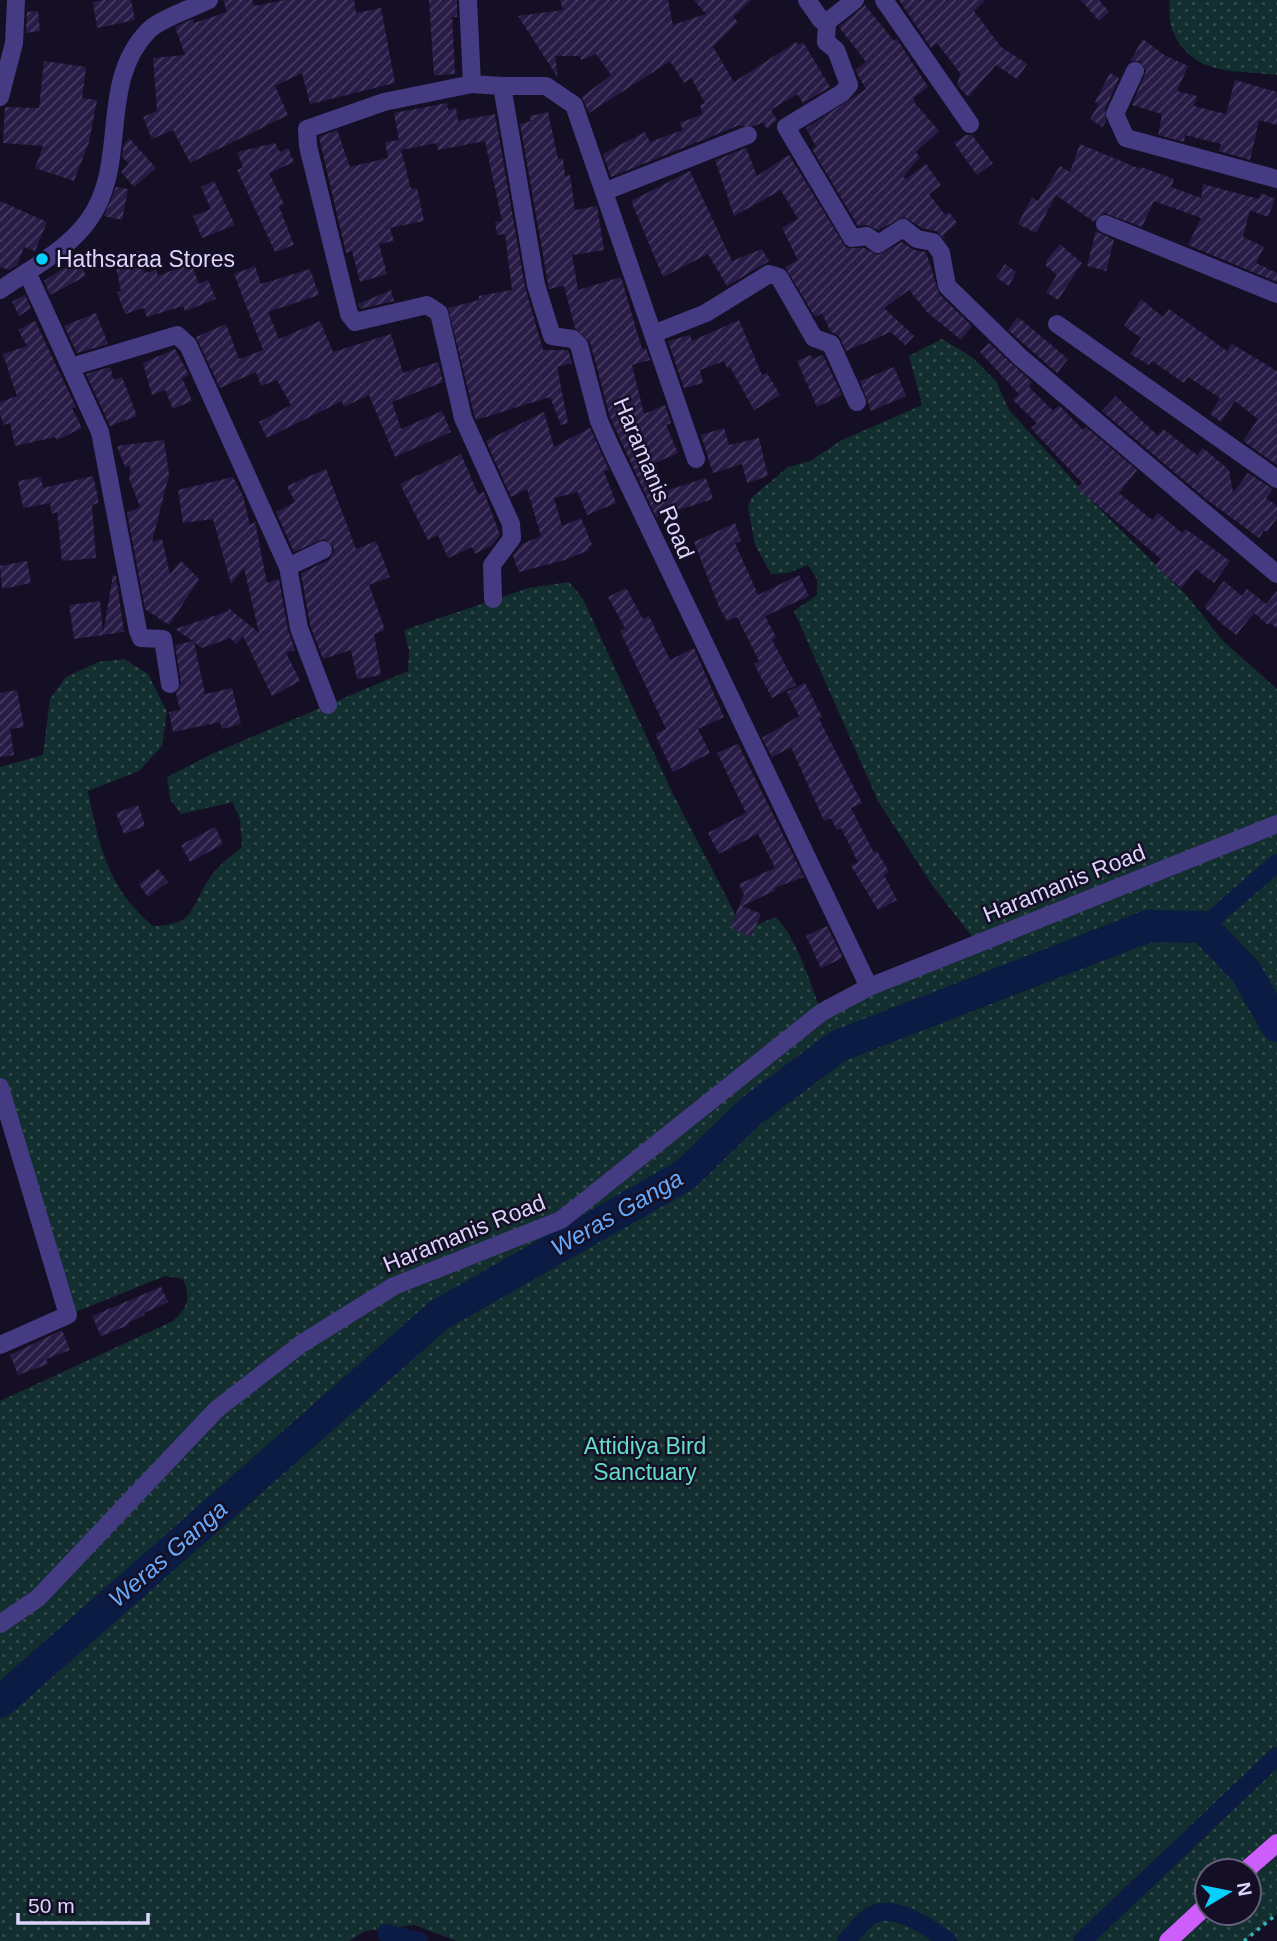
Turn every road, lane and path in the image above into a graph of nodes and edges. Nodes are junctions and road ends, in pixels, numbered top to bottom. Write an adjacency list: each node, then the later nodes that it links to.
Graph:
1 (16, 0): 11 (street)
2 (209, 0): 17 (street)
3 (468, 0): 9 (street)
4 (807, 0): 7 (street)
5 (855, 0): 7 (street)
6 (884, 0): 12 (street)
7 (827, 22): 28 (street)
8 (1135, 71): 14 (street)
9 (472, 84): 10 (street); 29 (street)
10 (502, 86): 15 (street); 33 (street, Haramanis Road)
11 (0, 97)
12 (970, 124)
13 (748, 135): 15 (street)
14 (1277, 179)
15 (606, 191): 21 (street)
16 (1105, 224): 19 (street)
17 (27, 272): 18 (street); 22 (street)
18 (0, 290)
19 (1277, 294)
20 (1057, 324): 25 (street)
21 (653, 334): 23 (street); 24 (street)
22 (71, 367): 27 (street); 30 (street)
23 (857, 402)
24 (696, 459)
25 (1277, 479)
26 (323, 550): 27 (street)
27 (288, 566): 31 (street)
28 (1277, 574)
29 (493, 599)
30 (170, 684)
31 (328, 705)
32 (1277, 824): 33 (street, Haramanis Road)
33 (869, 987): 36 (street, Haramanis Road)
34 (0, 1087): 35 (street)
35 (0, 1345)
36 (0, 1625)
37 (1277, 1843): 38 (main road)
38 (1261, 1857)
39 (1277, 1914): 42 (path)
40 (1193, 1918): 41 (main road)
41 (1168, 1941)
42 (1244, 1941)

